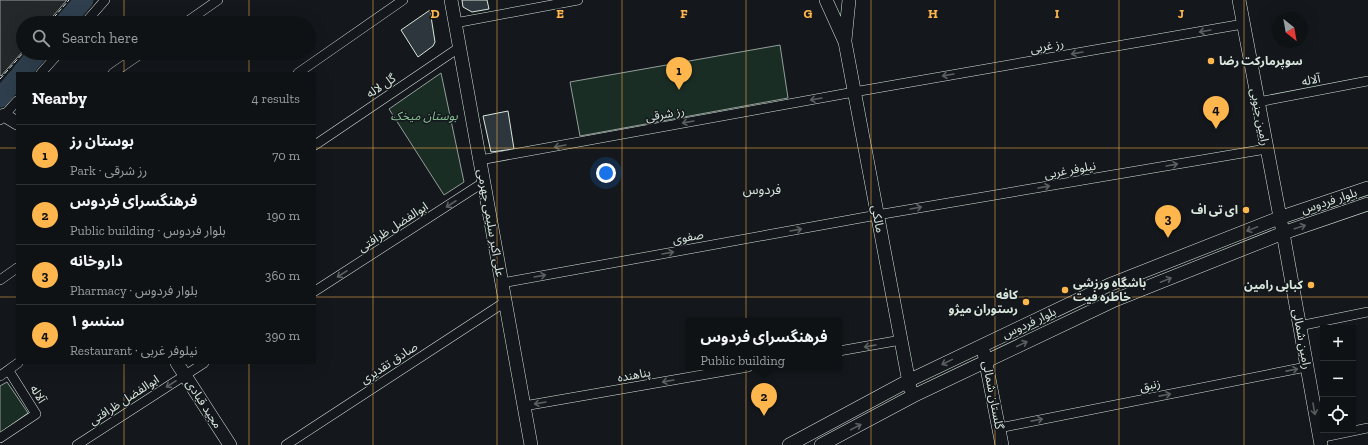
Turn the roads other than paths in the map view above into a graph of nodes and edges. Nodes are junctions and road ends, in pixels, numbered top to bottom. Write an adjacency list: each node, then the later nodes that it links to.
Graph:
1 (105, 0): 9 (street)
2 (218, 0): 10 (street)
3 (403, 0): 19 (street)
4 (451, 0): 11 (street, علی اکبر سلیمی جهرمی)
5 (578, 0): 11 (street)
6 (826, 0): 13 (street, مالکی)
7 (849, 0): 13 (street, مالکی)
8 (1239, 0): 12 (street, رامین جنوبی)
9 (91, 16)
10 (195, 16)
11 (455, 23): 14 (street, علی اکبر سلیمی جهرمی)
12 (1243, 24): 21 (street, رز غربی, one-way to 21); 23 (street, رامین جنوبی)
13 (845, 42): 21 (street, مالکی)
14 (460, 48): 26 (street, گل لاله); 28 (street, علی اکبر سلیمی جهرمی)
15 (53, 60): 17 (street)
16 (132, 60): 18 (street)
17 (42, 72)
18 (114, 72)
19 (299, 72)
20 (1368, 81): 23 (street, آلاله)
21 (854, 92): 28 (street, رز شرقی, one-way to 28); 32 (street, مالکی)
22 (16, 101): 24 (street)
23 (1258, 102): 27 (street, رامین جنوبی)
24 (2, 118): 25 (street)
25 (16, 123)
26 (316, 144)
27 (1266, 149): 32 (street, نیلوفر غربی, one-way to 27); 33 (street, رامین جنوبی)
28 (480, 160): 29 (street, علی اکبر سلیمی جهرمی)
29 (484, 182): 37 (street, علی اکبر سلیمی جهرمی); 38 (street, ابوالفضل ظرافتی, one-way to 38)
30 (1368, 188): 33 (street, بلوار فردوس)
31 (1368, 204): 34 (street, بلوار فردوس, one-way to 31)
32 (877, 215): 37 (street, صفوی, one-way to 32); 42 (street, مالکی)
33 (1279, 218): 34 (street, رامین جنوبی); 43 (street, بلوار فردوس, one-way to 43)
34 (1283, 233): 41 (street, رامین شمالی); 45 (street, بلوار فردوس, one-way to 34)
35 (16, 269): 36 (street)
36 (0, 280)
37 (502, 283): 39 (street, علی اکبر سلیمی جهرمی)
38 (316, 290)
39 (506, 302): 56 (street, علی اکبر سلیمی جهرمی); 64 (street, صادق تقدیری)
40 (1368, 312): 41 (street)
41 (1299, 326): 49 (street, رامین شمالی)
42 (901, 340): 44 (street, one-way to 44); 54 (street, مالکی)
43 (982, 345): 45 (street, گلستان شمالی); 54 (street, بلوار فردوس, one-way to 54)
44 (842, 350)
45 (987, 360): 55 (street, بلوار فردوس); 57 (street, گلستان شمالی)
46 (17, 364): 51 (street)
47 (178, 364): 52 (street, مجید قبادی)
48 (202, 364): 52 (street, ابوالفضل ظرافتی)
49 (1306, 367): 57 (street, زنبق, one-way to 49); 60 (street, رامین شمالی, one-way to 60)
50 (731, 370): 56 (street, پناهنده, one-way to 56)
51 (9, 371): 53 (street); 59 (street, آلاله)
52 (185, 375): 62 (street, ابوالفضل ظرافتی, one-way to 62); 63 (street, مجید قبادی)
53 (0, 376)
54 (908, 381): 55 (street, مالکی); 65 (street, بلوار فردوس)
55 (913, 396): 66 (street, بلوار فردوس, one-way to 55)
56 (524, 406): 61 (street, علی اکبر سلیمی جهرمی)
57 (999, 428): 67 (street, گلستان شمالی)
58 (1368, 428): 60 (street)
59 (0, 438)
60 (1320, 442)
61 (530, 444)
62 (77, 445)
63 (230, 445)
64 (286, 445)
65 (789, 445)
66 (822, 445)
67 (1002, 445)

